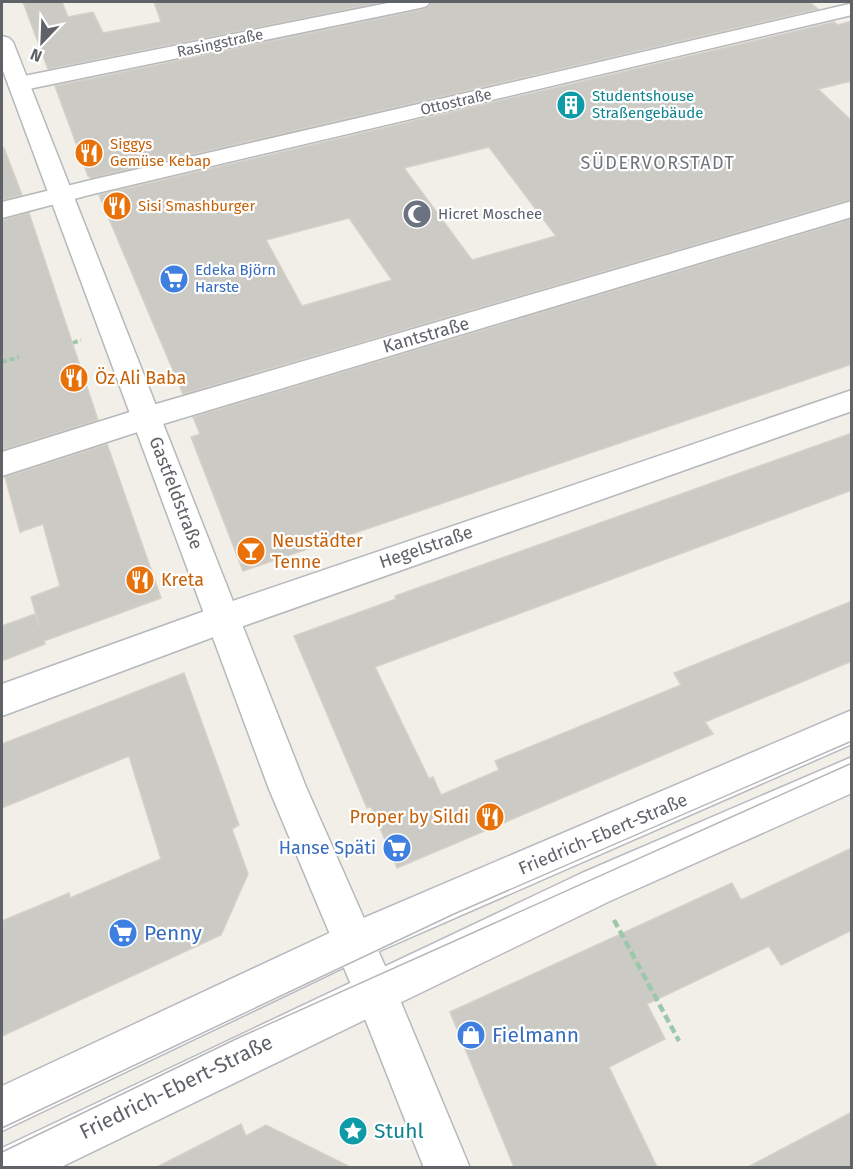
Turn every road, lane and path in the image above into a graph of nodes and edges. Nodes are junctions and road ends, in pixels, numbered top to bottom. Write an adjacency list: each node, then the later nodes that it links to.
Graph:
1 (420, 2): 4 (street, Rasingstraße)
2 (846, 8): 5 (street, Ottostraße)
3 (2, 45): 4 (street, Gastfeldstraße)
4 (20, 84): 5 (street, Gastfeldstraße)
5 (62, 194): 7 (street, Ottostraße); 11 (street, Gastfeldstraße)
6 (852, 209): 11 (street, Kantstraße)
7 (2, 210)
8 (19, 357): 9 (path)
9 (2, 362)
10 (852, 400): 13 (street, Hegelstraße)
11 (146, 418): 12 (street, Kantstraße); 13 (street, Gastfeldstraße)
12 (2, 464)
13 (224, 618): 14 (street, Hegelstraße); 18 (street, Gastfeldstraße)
14 (2, 700)
15 (852, 726): 18 (street, Friedrich-Ebert-Straße)
16 (852, 774): 17 (street, Friedrich-Ebert-Straße)
17 (596, 887): 19 (street, Friedrich-Ebert-Straße); 20 (path)
18 (354, 942): 19 (street); 21 (street, Friedrich-Ebert-Straße)
19 (375, 991): 22 (street, Friedrich-Ebert-Straße); 23 (street)
20 (679, 1041)
21 (2, 1109)
22 (9, 1167)
23 (447, 1167)

